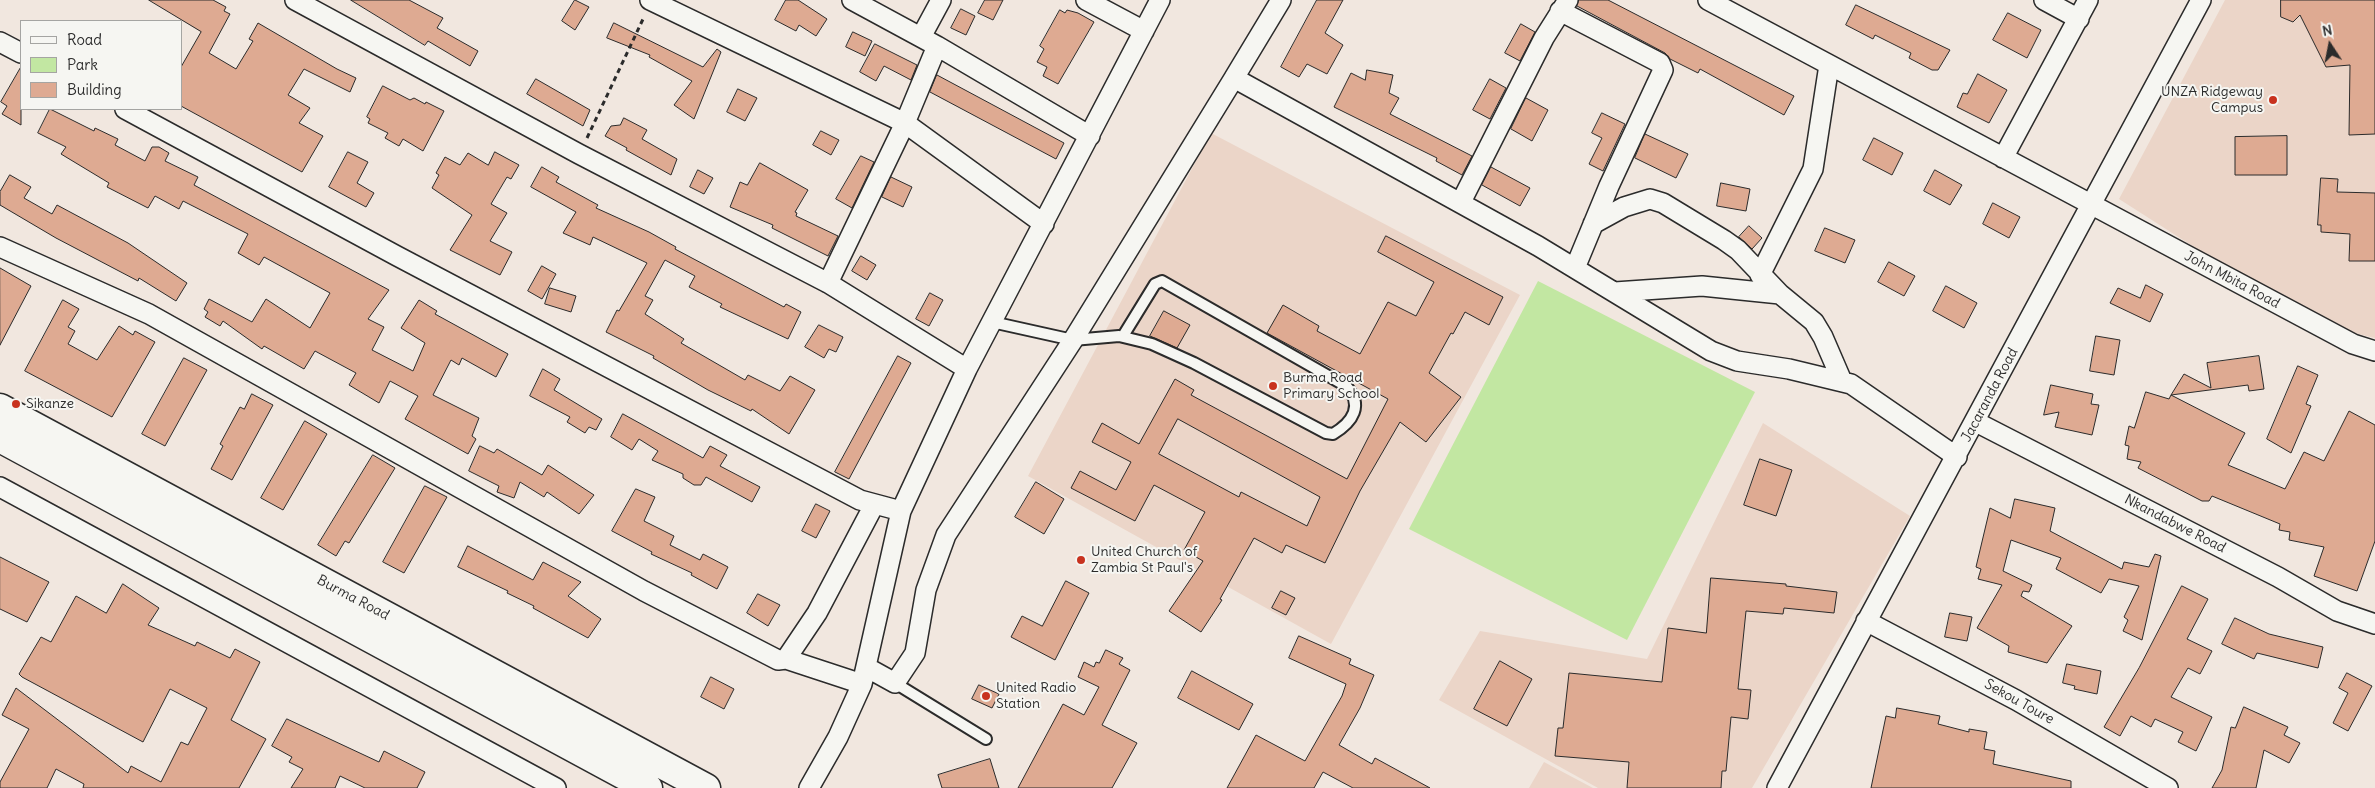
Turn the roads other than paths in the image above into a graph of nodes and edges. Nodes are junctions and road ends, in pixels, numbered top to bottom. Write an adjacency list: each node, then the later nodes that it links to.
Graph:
1 (295, 0): 31 (street)
2 (651, 0): 21 (street)
3 (852, 0): 15 (street)
4 (941, 0): 15 (street)
5 (1086, 0): 14 (street)
6 (1160, 0): 14 (street)
7 (1281, 0): 19 (street)
8 (1708, 0): 18 (street, John Mbita Road)
9 (2044, 0): 13 (street)
10 (2088, 0): 13 (street)
11 (2201, 0): 25 (street, Jacaranda Road)
12 (1564, 5): 24 (street); 27 (street)
13 (2078, 19): 23 (street)
14 (1144, 31): 22 (street)
15 (929, 41): 21 (street); 22 (street)
16 (0, 42): 17 (street)
17 (20, 52)
18 (1829, 65): 23 (street, John Mbita Road); 30 (street)
19 (1234, 78): 24 (street); 36 (street)
20 (126, 110): 45 (street)
21 (906, 123): 26 (street); 31 (street)
22 (1090, 136): 26 (street)
23 (2003, 158): 25 (street, John Mbita Road)
24 (1461, 202): 29 (street)
25 (2091, 205): 37 (street, John Mbita Road); 41 (street, Jacaranda Road)
26 (1044, 224): 34 (street)
27 (1593, 224): 29 (street); 30 (street)
28 (0, 247): 49 (street)
29 (1575, 268): 32 (street)
30 (1760, 275): 33 (street)
31 (828, 283): 38 (street)
32 (1615, 292): 33 (street); 39 (street)
33 (1780, 294): 39 (street)
34 (992, 322): 36 (lane); 38 (street)
35 (1124, 336): 35 (lane); 36 (lane)
36 (1073, 340): 51 (street)
37 (2375, 351)
38 (967, 369): 46 (street)
39 (1842, 381): 43 (street)
40 (0, 408): 55 (main road, Burma Road)
41 (1976, 422): 43 (street, Jacaranda Road); 48 (street, Nkandabwe Road)
42 (0, 438): 54 (main road, Burma Road)
43 (1957, 457): 47 (street, Jacaranda Road)
44 (0, 487): 53 (street)
45 (874, 505): 46 (street); 49 (street)
46 (901, 511): 50 (street)
47 (1866, 621): 57 (street, Jacaranda Road); 58 (street, Sekou Toure)
48 (2375, 624)
49 (786, 659): 50 (street)
50 (864, 675): 51 (street); 56 (street)
51 (895, 683): 52 (lane)
52 (986, 739)
53 (556, 788)
54 (648, 788)
55 (706, 788)
56 (809, 788)
57 (1777, 788)
58 (2168, 788)

